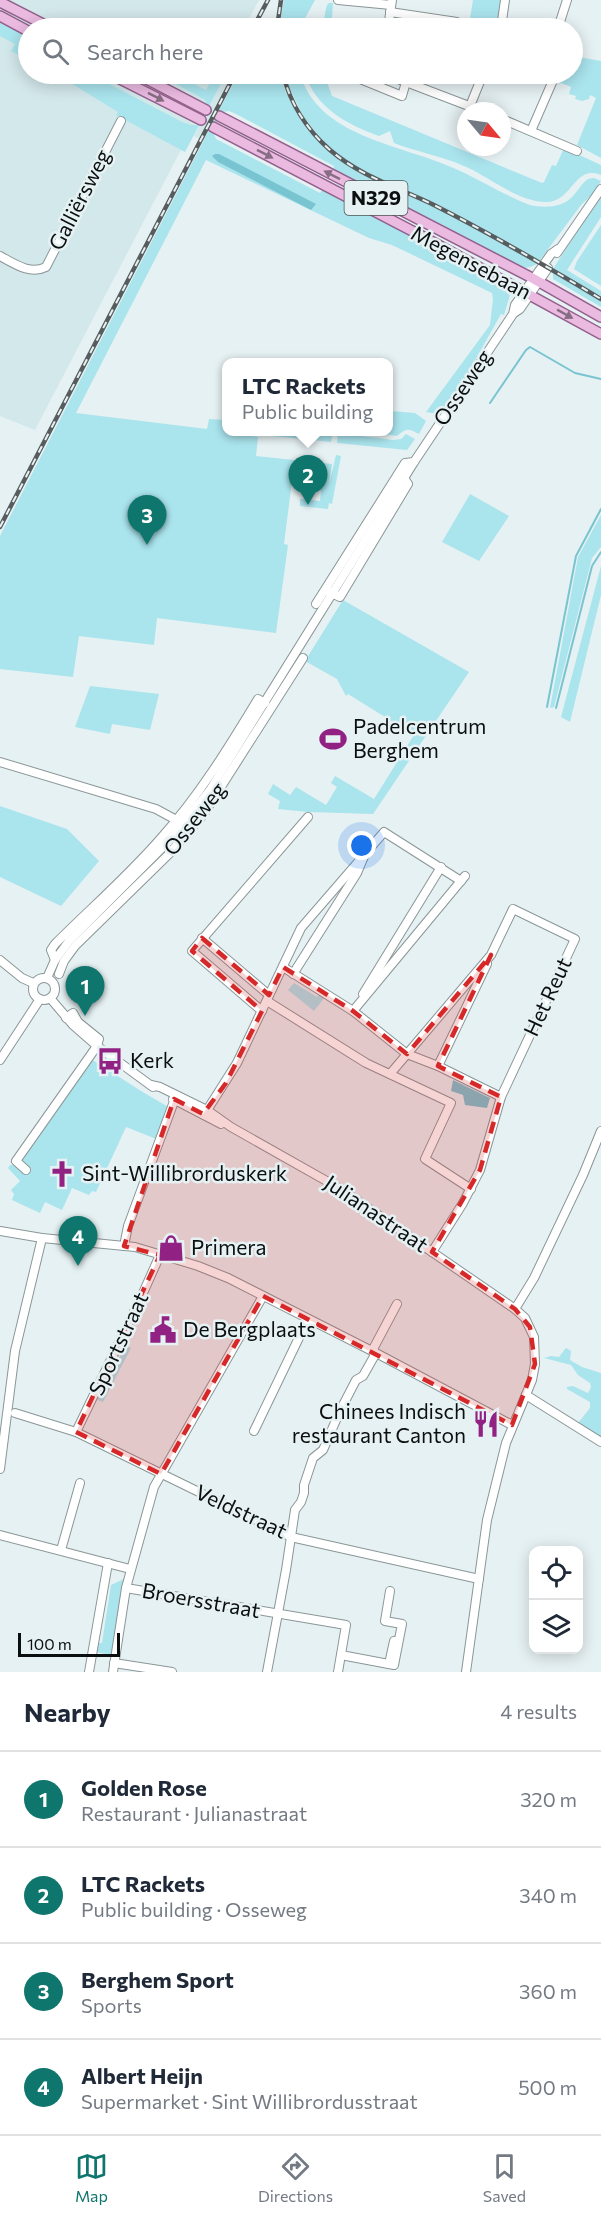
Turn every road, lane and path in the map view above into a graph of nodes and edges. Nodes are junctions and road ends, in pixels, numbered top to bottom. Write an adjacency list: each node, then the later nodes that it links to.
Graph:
1 (338, 0): 5 (street)
2 (505, 0): 9 (street)
3 (567, 0): 10 (street)
4 (0, 2): 7 (main road)
5 (391, 6): 8 (street)
6 (0, 16): 11 (main road)
7 (31, 18)
8 (440, 18)
9 (502, 18)
10 (561, 18)
11 (18, 26)
12 (130, 84): 23 (main road, one-way to 23)
13 (156, 84): 21 (main road)
14 (373, 84): 15 (street)
15 (405, 84)
16 (412, 84): 19 (street)
17 (479, 84): 20 (street)
18 (551, 84): 27 (street)
19 (460, 102)
20 (472, 102)
21 (206, 110)
22 (219, 116): 31 (main road, Megensebaan / N329, one-way to 22)
23 (201, 120)
24 (121, 121): 30 (street, Galliërsweg)
25 (511, 123): 27 (street)
26 (213, 127): 32 (main road, Megensebaan / N329, one-way to 32)
27 (531, 131): 28 (street)
28 (577, 151)
29 (601, 188): 31 (street, Osseweg)
30 (0, 256)
31 (536, 280): 32 (street, Osseweg); 33 (main road, Megensebaan / N329)
32 (527, 293): 34 (main road, Megensebaan / N329, one-way to 34); 35 (street, Osseweg)
33 (601, 317)
34 (601, 334)
35 (414, 462): 36 (street, Osseweg); 36 (street, Osseweg)
36 (329, 593): 37 (street, Osseweg); 39 (street, Osseweg)
37 (316, 604)
38 (303, 658): 39 (street, Osseweg)
39 (295, 664): 42 (street, Osseweg); 46 (street, Osseweg)
40 (0, 762): 42 (street)
41 (308, 817): 45 (street)
42 (180, 822): 46 (street, Osseweg); 49 (street, Osseweg)
43 (365, 854): 44 (street); 50 (street); 52 (street)
44 (441, 867): 58 (street); 58 (street)
45 (202, 938): 56 (street); 59 (street)
46 (65, 952): 49 (street, Osseweg); 51 (street, Osseweg)
47 (491, 955): 62 (street, Het Reut); 64 (street, Het Reut); 67 (street, Het Reut)
48 (0, 960): 54 (street)
49 (55, 960): 53 (street, Osseweg)
50 (283, 967): 52 (street); 56 (street)
51 (58, 974)
52 (293, 974): 60 (street)
53 (47, 978): 54 (street); 55 (street)
54 (33, 983): 57 (street)
55 (50, 998): 57 (street); 61 (street, Julianastraat)
56 (268, 998): 59 (street); 65 (street)
57 (40, 999): 63 (street)
58 (359, 1002): 60 (street)
59 (262, 1011): 68 (street)
60 (352, 1011): 62 (street)
61 (97, 1046): 66 (street, Julianastraat); 70 (street)
62 (407, 1054): 64 (street); 65 (street, Het Reut)
63 (0, 1060)
64 (438, 1066): 67 (street)
65 (390, 1074): 71 (street)
66 (175, 1097): 68 (street, Julianastraat); 74 (street)
67 (501, 1097): 71 (street, Het Reut)
68 (206, 1112): 75 (street, Julianastraat)
69 (601, 1131): 79 (street)
70 (26, 1170)
71 (471, 1189): 75 (street, Het Reut)
72 (0, 1231): 73 (street)
73 (42, 1238): 74 (street); 88 (street)
74 (124, 1246): 76 (street)
75 (432, 1252): 79 (street, Julianastraat)
76 (160, 1255): 77 (street); 86 (street, Sportstraat)
77 (263, 1296): 80 (street); 89 (street)
78 (397, 1304): 81 (street)
79 (515, 1309): 82 (street)
80 (308, 1319): 81 (street); 85 (street)
81 (374, 1352): 84 (street); 92 (street)
82 (526, 1395): 84 (street); 87 (street)
83 (15, 1413): 86 (street, Veldstraat)
84 (513, 1425): 96 (street)
85 (254, 1431)
86 (76, 1432): 89 (street, Veldstraat)
87 (601, 1442)
88 (0, 1469)
89 (161, 1474): 92 (street, Veldstraat); 95 (street)
90 (80, 1483): 93 (street)
91 (0, 1535): 93 (street)
92 (291, 1537): 96 (street, Veldstraat); 99 (street)
93 (61, 1550): 94 (street)
94 (108, 1563): 95 (street); 103 (street)
95 (130, 1569): 97 (street)
96 (479, 1579): 108 (street)
97 (126, 1588): 99 (street, Broersstraat); 102 (street)
98 (390, 1591): 101 (street)
99 (278, 1614): 100 (street, Broersstraat); 105 (street)
100 (341, 1656): 101 (street); 106 (street)
101 (386, 1664): 107 (street)
102 (114, 1668): 104 (street)
103 (89, 1672)
104 (172, 1672)
105 (267, 1672)
106 (338, 1672)
107 (381, 1672)
108 (466, 1672)

